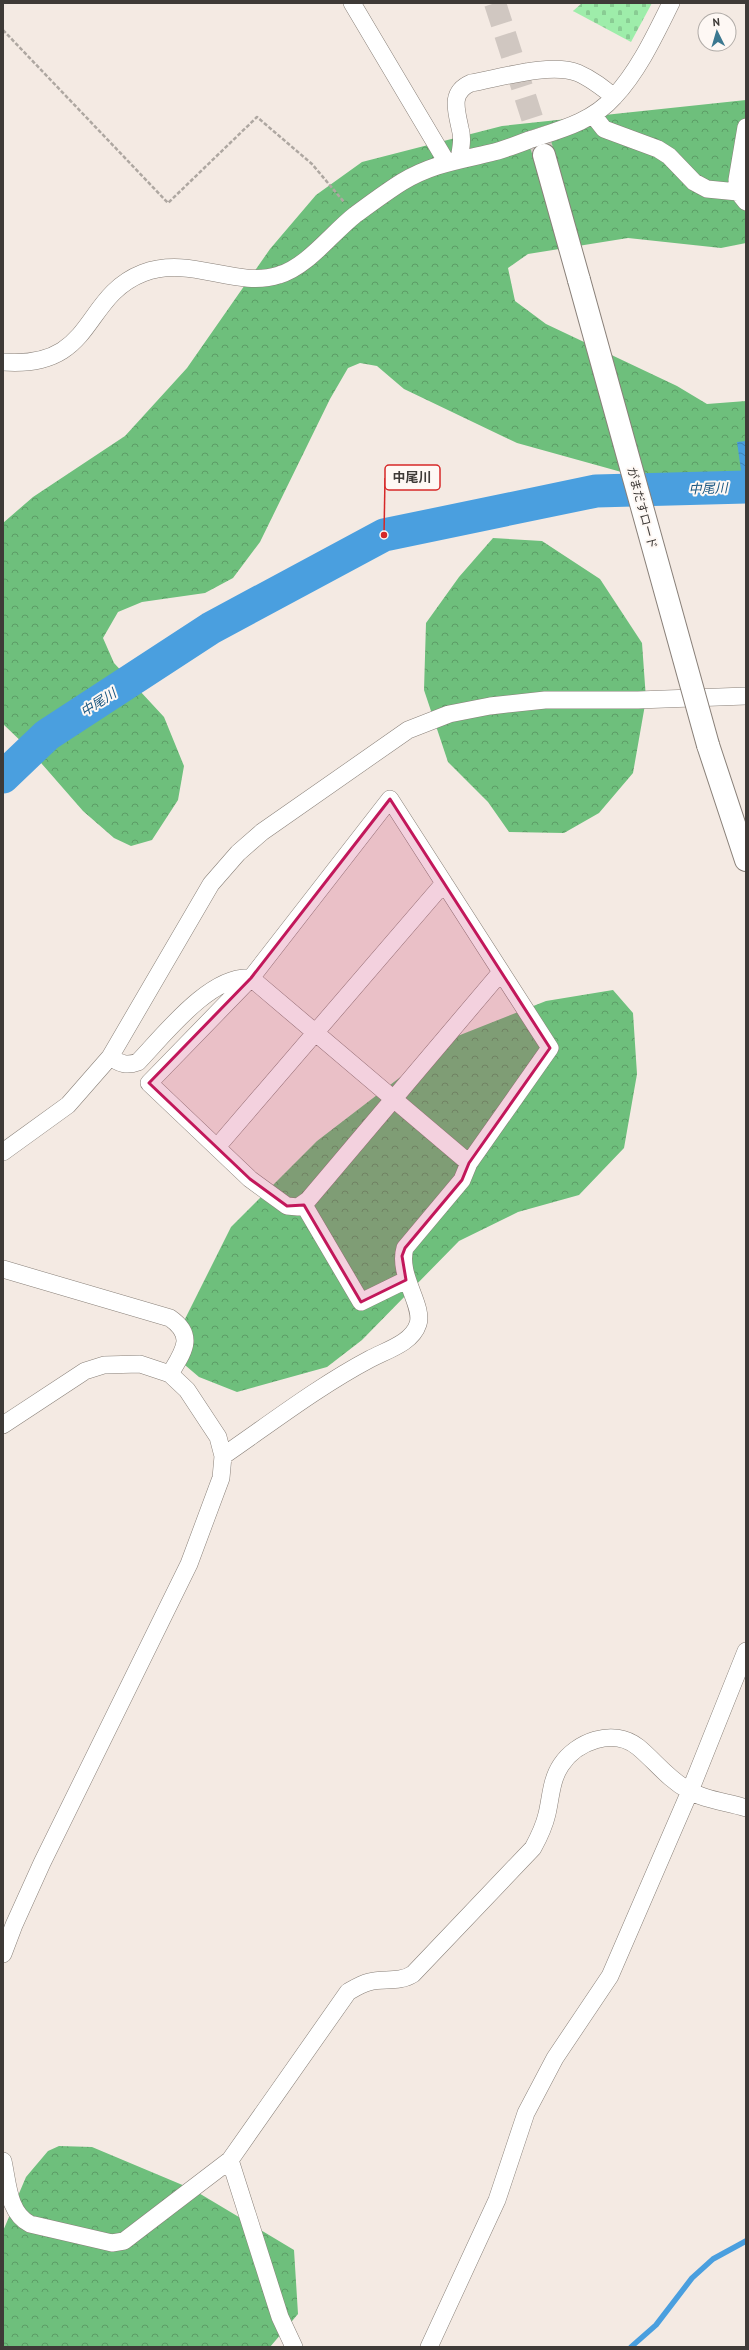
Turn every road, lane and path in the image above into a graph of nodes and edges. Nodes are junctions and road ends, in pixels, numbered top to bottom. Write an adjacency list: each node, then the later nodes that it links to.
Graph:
1 (352, 3): 8 (street)
2 (671, 3): 4 (street)
3 (3, 30): 10 (path)
4 (614, 97): 5 (street); 8 (street)
5 (593, 115): 8 (street); 9 (street)
6 (746, 127): 9 (street)
7 (544, 155): 13 (highway, がまだすロード, bridge)
8 (453, 160): 10 (street)
9 (742, 197)
10 (355, 215): 11 (street)
11 (3, 362)
12 (746, 696): 18 (street)
13 (746, 860)
14 (444, 883): 15 (street); 16 (street); 17 (street)
15 (501, 972): 19 (street); 22 (street)
16 (251, 978): 17 (street); 18 (street); 20 (street)
17 (315, 1032): 19 (street); 20 (street)
18 (110, 1058): 21 (street)
19 (394, 1099): 22 (street); 23 (street)
20 (217, 1147): 23 (street)
21 (3, 1152)
22 (469, 1163): 25 (street)
23 (304, 1205): 25 (street)
24 (3, 1269): 26 (street)
25 (406, 1280): 28 (street)
26 (170, 1374): 27 (street); 28 (street)
27 (3, 1425)
28 (223, 1456): 32 (street)
29 (746, 1651): 30 (street)
30 (690, 1791): 31 (street); 34 (street); 37 (street)
31 (746, 1808)
32 (8, 1928): 33 (street)
33 (3, 1954)
34 (230, 2160): 35 (street); 36 (street)
35 (3, 2161)
36 (294, 2347)
37 (429, 2347)

